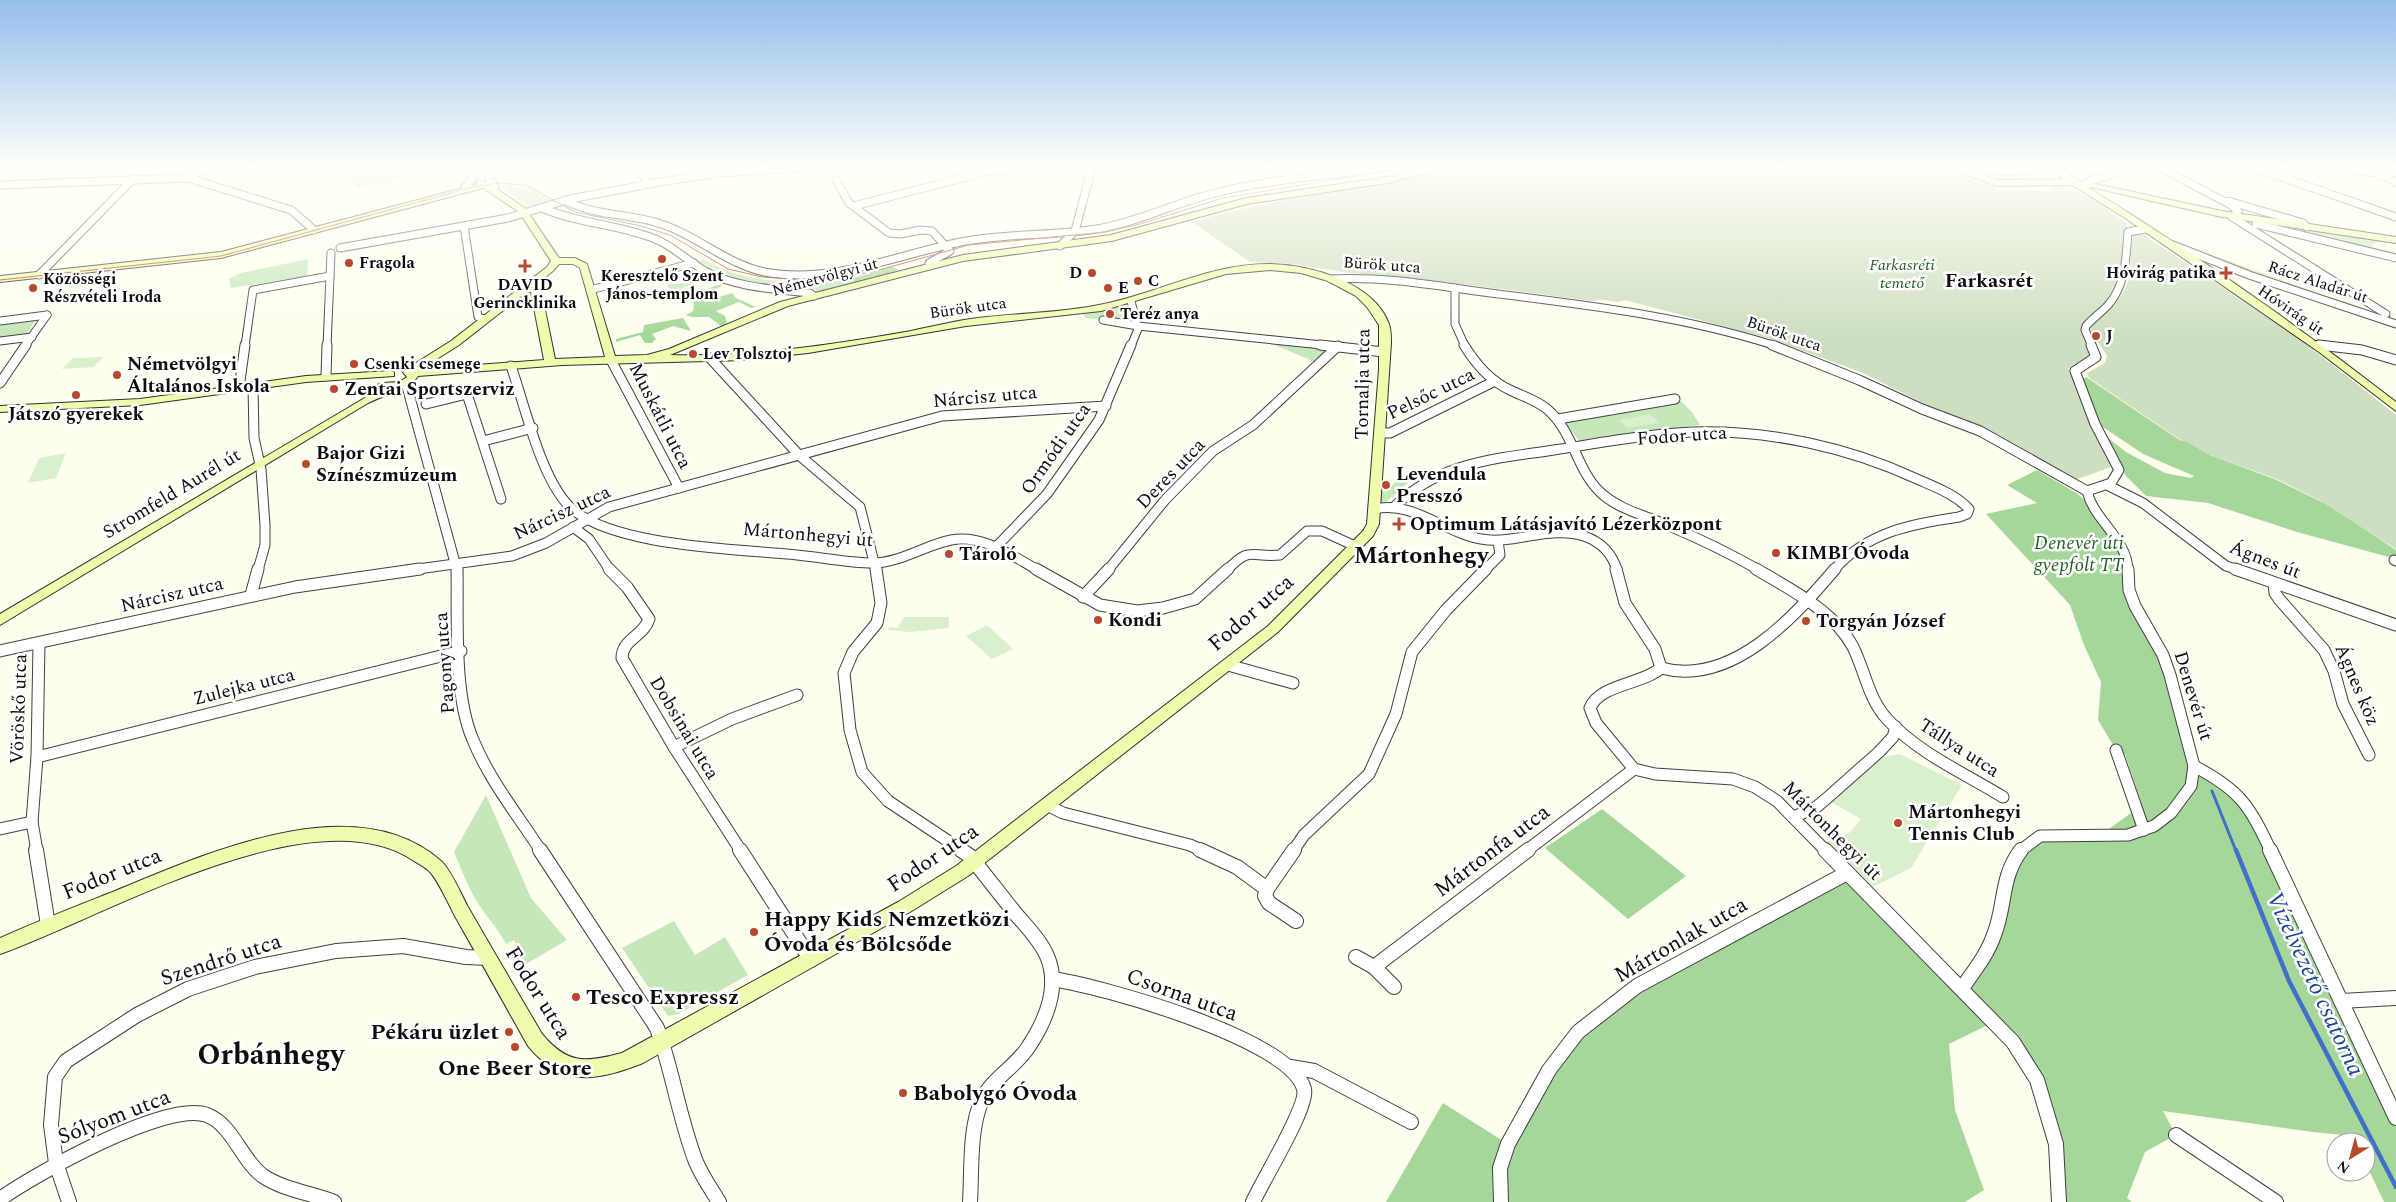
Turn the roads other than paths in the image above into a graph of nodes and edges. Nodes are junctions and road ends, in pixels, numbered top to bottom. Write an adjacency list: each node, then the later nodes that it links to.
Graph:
1 (90, 223): 32 (street)
2 (306, 223): 19 (street)
3 (339, 223): 19 (street)
4 (478, 223): 17 (street)
5 (532, 223): 29 (street)
6 (586, 223): 30 (street)
7 (653, 223): 24 (street, Németvölgyi út)
8 (876, 223): 24 (street)
9 (1077, 223): 21 (street)
10 (1122, 223): 21 (street, Németvölgyi út)
11 (1171, 223): 25 (street, Németvölgyi út)
12 (2136, 223): 20 (street, Rácz Aladár út)
13 (2243, 223): 43 (street)
14 (2252, 223): 28 (street)
15 (2268, 223): 18 (street)
16 (2303, 223): 18 (street)
17 (464, 226): 26 (street); 41 (street)
18 (2307, 227): 22 (street)
19 (314, 230): 32 (street)
20 (2146, 230): 23 (street, Rácz Aladár út); 80 (street)
21 (1075, 231): 24 (street, Németvölgyi út); 25 (street)
22 (2396, 240)
23 (2164, 242): 45 (street, Rácz Aladár út); 50 (street, Hóvirág út)
24 (944, 246): 31 (street)
25 (1060, 246): 31 (street, Németvölgyi út)
26 (340, 248)
27 (331, 252): 33 (street)
28 (2396, 258)
29 (556, 261): 36 (street); 38 (street)
30 (694, 264): 38 (street); 39 (street)
31 (929, 266): 39 (street, Németvölgyi út)
32 (40, 275): 34 (street)
33 (330, 276): 60 (street); 66 (street)
34 (0, 279)
35 (1331, 279): 37 (street, Bürök utca); 40 (street, Bürök utca); 52 (street, Tornalja utca)
36 (527, 287): 41 (street); 58 (street)
37 (1455, 288): 62 (street, Tállya utca); 82 (street, Bürök utca)
38 (590, 290): 56 (street)
39 (814, 296): 51 (street, Németvölgyi út)
40 (1131, 301): 46 (street); 54 (street, Bürök utca)
41 (485, 320): 61 (street)
42 (1103, 320): 46 (street)
43 (2396, 320)
44 (0, 321): 47 (street)
45 (2396, 324)
46 (1138, 326): 49 (street); 70 (street, Ormódi utca)
47 (32, 338): 48 (street); 64 (street)
48 (0, 341)
49 (1338, 346): 52 (street); 97 (street, Deres utca)
50 (2317, 346): 57 (street); 71 (street, Hóvirág út)
51 (674, 351): 53 (street, Németvölgyi út); 55 (street)
52 (1384, 352): 75 (street, Tornalja utca)
53 (648, 358): 55 (street, Bürök utca); 56 (street, Németvölgyi út)
54 (710, 358): 55 (street, Bürök utca); 78 (street)
55 (690, 359)
56 (611, 360): 58 (street, Németvölgyi út); 81 (street, Muskátli utca)
57 (2396, 360)
58 (550, 363): 59 (street, Németvölgyi út)
59 (511, 366): 61 (street, Németvölgyi út); 74 (street, Mártonhegyi út)
60 (326, 376): 63 (street); 65 (street)
61 (410, 377): 63 (street, Stromfeld Aurél út); 94 (street, Pagony utca)
62 (1495, 381): 73 (street, Tállya utca); 75 (street, Pelsőc utca)
63 (386, 382): 68 (street, Stromfeld Aurél út)
64 (0, 383)
65 (253, 386): 66 (street); 79 (street)
66 (239, 388): 72 (street)
67 (1675, 399): 73 (street, Fodor utca)
68 (364, 400): 79 (street, Stromfeld Aurél út)
69 (426, 404): 76 (street)
70 (1106, 406): 78 (street, Nárcisz utca); 92 (street, Ormódi utca)
71 (2396, 408)
72 (0, 409)
73 (1558, 419): 77 (street, Tállya utca)
74 (533, 428): 76 (street); 86 (street, Mártonhegyi út)
75 (1379, 434): 85 (street, Tornalja utca)
76 (483, 441): 83 (street)
77 (1574, 447): 84 (street, Fodor utca); 98 (street, Tállya utca); 98 (street, Fodor utca)
78 (799, 455): 81 (street, Nárcisz utca); 93 (street)
79 (260, 464): 96 (street); 99 (street, Stromfeld Aurél út)
80 (2109, 486): 82 (street); 95 (street, Ágnes út)
81 (678, 488): 86 (street, Nárcisz utca)
82 (2087, 490): 113 (street, Denevér út)
83 (501, 499)
84 (1394, 507): 85 (street); 90 (street)
85 (1375, 512): 91 (street, Fodor utca)
86 (586, 519): 87 (street, Nárcisz utca); 88 (street, Mártonhegyi út)
87 (573, 527): 89 (street, Dobsinai utca); 94 (street, Nárcisz utca)
88 (607, 529): 89 (street); 93 (street, Mártonhegyi út)
89 (590, 539): 109 (street, Dobsinai utca)
90 (1498, 541): 105 (street); 123 (street)
91 (1355, 546): 97 (street, Mártonhegyi út); 104 (street, Fodor utca)
92 (996, 547): 93 (street, Mártonhegyi út); 97 (street, Mártonhegyi út)
93 (875, 563): 121 (street)
94 (457, 564): 96 (street, Nárcisz utca); 103 (street, Pagony utca)
95 (2274, 584): 100 (street, Ágnes út); 111 (street, Ágnes köz)
96 (251, 595): 101 (street, Nárcisz utca)
97 (1083, 597)
98 (1808, 601): 105 (street); 108 (street, Tállya utca)
99 (0, 620)
100 (2396, 625)
101 (40, 643): 102 (street, Nárcisz utca); 112 (street, Vöröskő utca)
102 (0, 651)
103 (461, 651): 112 (street, Zulejka utca); 136 (street, Pagony utca)
104 (1228, 665): 106 (street); 116 (street, Fodor utca)
105 (1661, 668): 114 (street)
106 (1293, 683)
107 (797, 695): 109 (street)
108 (1896, 727): 115 (street, Tállya utca); 117 (street, Tállya utca)
109 (674, 746): 129 (street, Dobsinai utca)
110 (2116, 750): 120 (street)
111 (2369, 755)
112 (37, 757): 118 (street, Vöröskő utca)
113 (2194, 766): 120 (street); 135 (street, Denevér út)
114 (1634, 768): 117 (street, Mártonhegyi út); 130 (street, Mártonfa utca)
115 (2003, 797)
116 (1047, 805): 121 (street, Fodor utca); 123 (street)
117 (1793, 817): 122 (street, Mártonhegyi út)
118 (32, 822): 119 (street); 125 (street, Vöröskő utca)
119 (0, 829)
120 (2144, 830): 133 (street)
121 (975, 862): 129 (street, Fodor utca); 131 (street)
122 (1847, 873): 133 (street, Mártonhegyi út); 148 (street, Mártonlak utca)
123 (1267, 888): 124 (street)
124 (1296, 920)
125 (48, 925): 126 (street, Fodor utca); 128 (street, Fodor utca)
126 (0, 946)
127 (1356, 957): 130 (street)
128 (488, 958): 136 (street, Fodor utca); 141 (street, Szendrő utca)
129 (811, 960): 136 (street, Fodor utca)
130 (1374, 967): 132 (street)
131 (1052, 979): 137 (street, Csorna utca); 146 (street)
132 (1394, 987)
133 (1962, 988): 149 (street, Mártonhegyi út)
134 (2396, 998): 135 (street)
135 (2340, 1001): 138 (street, Denevér út)
136 (662, 1041): 145 (street, Pagony utca)
137 (1291, 1068): 139 (street, Csorna utca); 147 (street, Csorna utca)
138 (2396, 1118)
139 (1411, 1122)
140 (2176, 1135): 150 (street)
141 (56, 1163): 142 (street); 143 (street, Szendrő utca); 144 (street, Sólyom utca)
142 (0, 1199)
143 (69, 1202)
144 (334, 1202)
145 (719, 1202)
146 (970, 1202)
147 (1252, 1202)
148 (1501, 1202)
149 (2059, 1202)
150 (2276, 1202)

